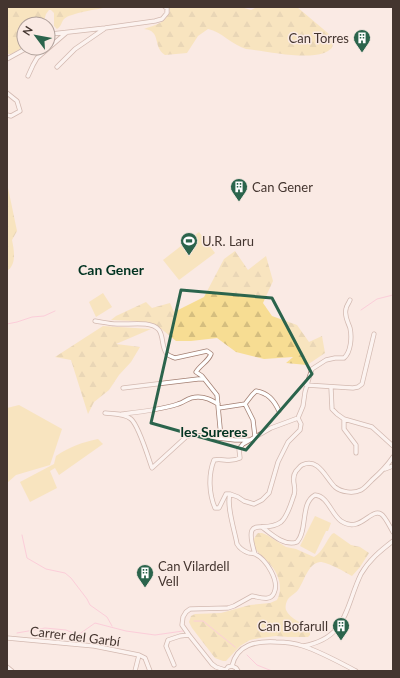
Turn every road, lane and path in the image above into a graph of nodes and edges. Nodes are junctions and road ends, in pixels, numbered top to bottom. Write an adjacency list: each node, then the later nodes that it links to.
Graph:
1 (165, 7): 2 (street)
2 (105, 28): 3 (street); 7 (street)
3 (67, 32): 4 (street); 8 (street)
4 (56, 33)
5 (16, 54): 6 (street)
6 (7, 59)
7 (57, 67)
8 (28, 76)
9 (7, 92): 10 (street)
10 (7, 114)
11 (350, 300): 15 (street)
12 (95, 320): 14 (street)
13 (374, 334): 17 (street)
14 (204, 379): 16 (street); 19 (street)
15 (306, 385): 17 (street); 23 (street)
16 (123, 388)
17 (331, 388): 24 (street)
18 (245, 404): 19 (street); 20 (street); 25 (street)
19 (218, 406): 22 (street); 26 (street)
20 (279, 411)
21 (105, 413): 22 (street)
22 (121, 414): 26 (street)
23 (298, 418): 25 (street); 33 (street)
24 (344, 419): 28 (street); 29 (street)
25 (255, 437): 27 (street)
26 (221, 438): 27 (street)
27 (250, 440): 33 (street)
28 (393, 446)
29 (356, 453)
30 (393, 457): 32 (street)
31 (393, 466): 32 (street)
32 (382, 470): 34 (street)
33 (230, 494): 37 (street)
34 (261, 527): 35 (street); 37 (street)
35 (393, 532)
36 (393, 541): 40 (street)
37 (255, 554): 38 (street)
38 (189, 635): 42 (street); 48 (street)
39 (7, 638): 41 (street, Carrer del Garbí)
40 (303, 646): 43 (street); 50 (street)
41 (140, 655): 46 (street); 47 (street)
42 (174, 665)
43 (232, 666): 48 (street); 49 (street)
44 (7, 668): 45 (street)
45 (12, 671)
46 (135, 671)
47 (150, 671)
48 (225, 671)
49 (238, 671)
50 (356, 671)

